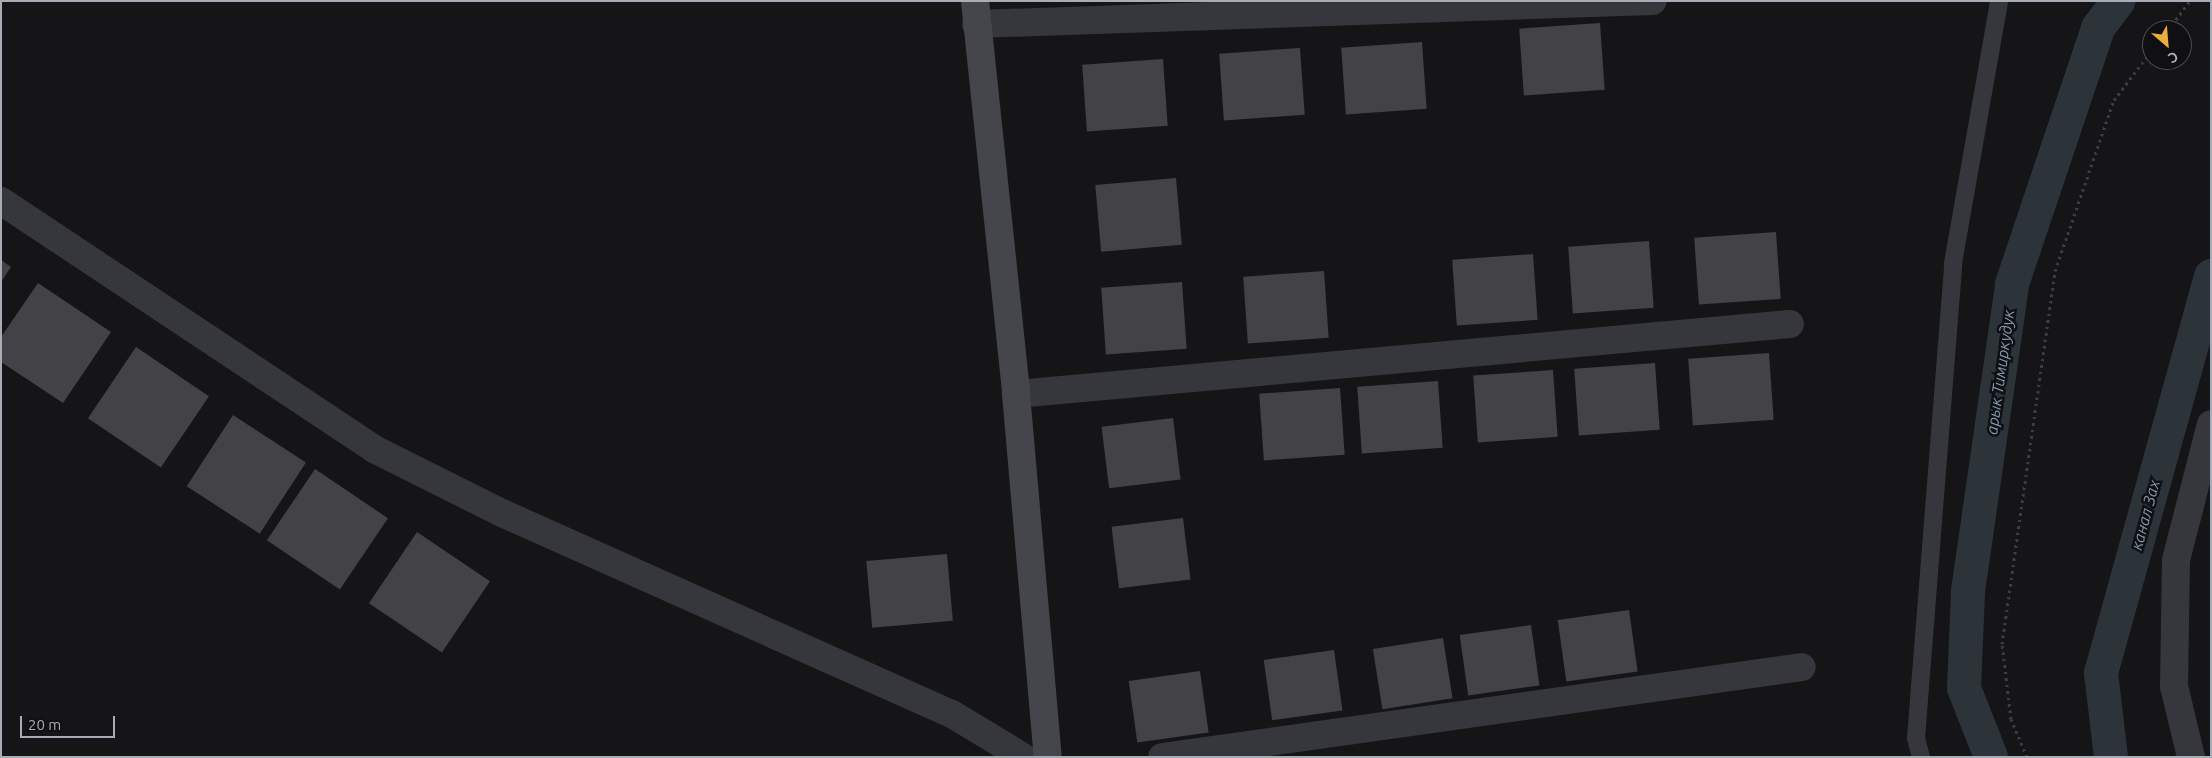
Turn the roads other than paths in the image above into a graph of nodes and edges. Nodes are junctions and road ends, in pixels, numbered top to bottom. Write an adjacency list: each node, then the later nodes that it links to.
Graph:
1 (1653, 1): 3 (street)
2 (1999, 1): 12 (lane)
3 (976, 13): 6 (main road)
4 (1, 201): 9 (street)
5 (1790, 324): 6 (street)
6 (1016, 394): 10 (main road)
7 (2211, 424): 13 (street)
8 (1802, 667): 11 (street)
9 (1023, 757)
10 (1048, 757)
11 (1162, 757)
12 (1921, 757)
13 (2191, 757)

